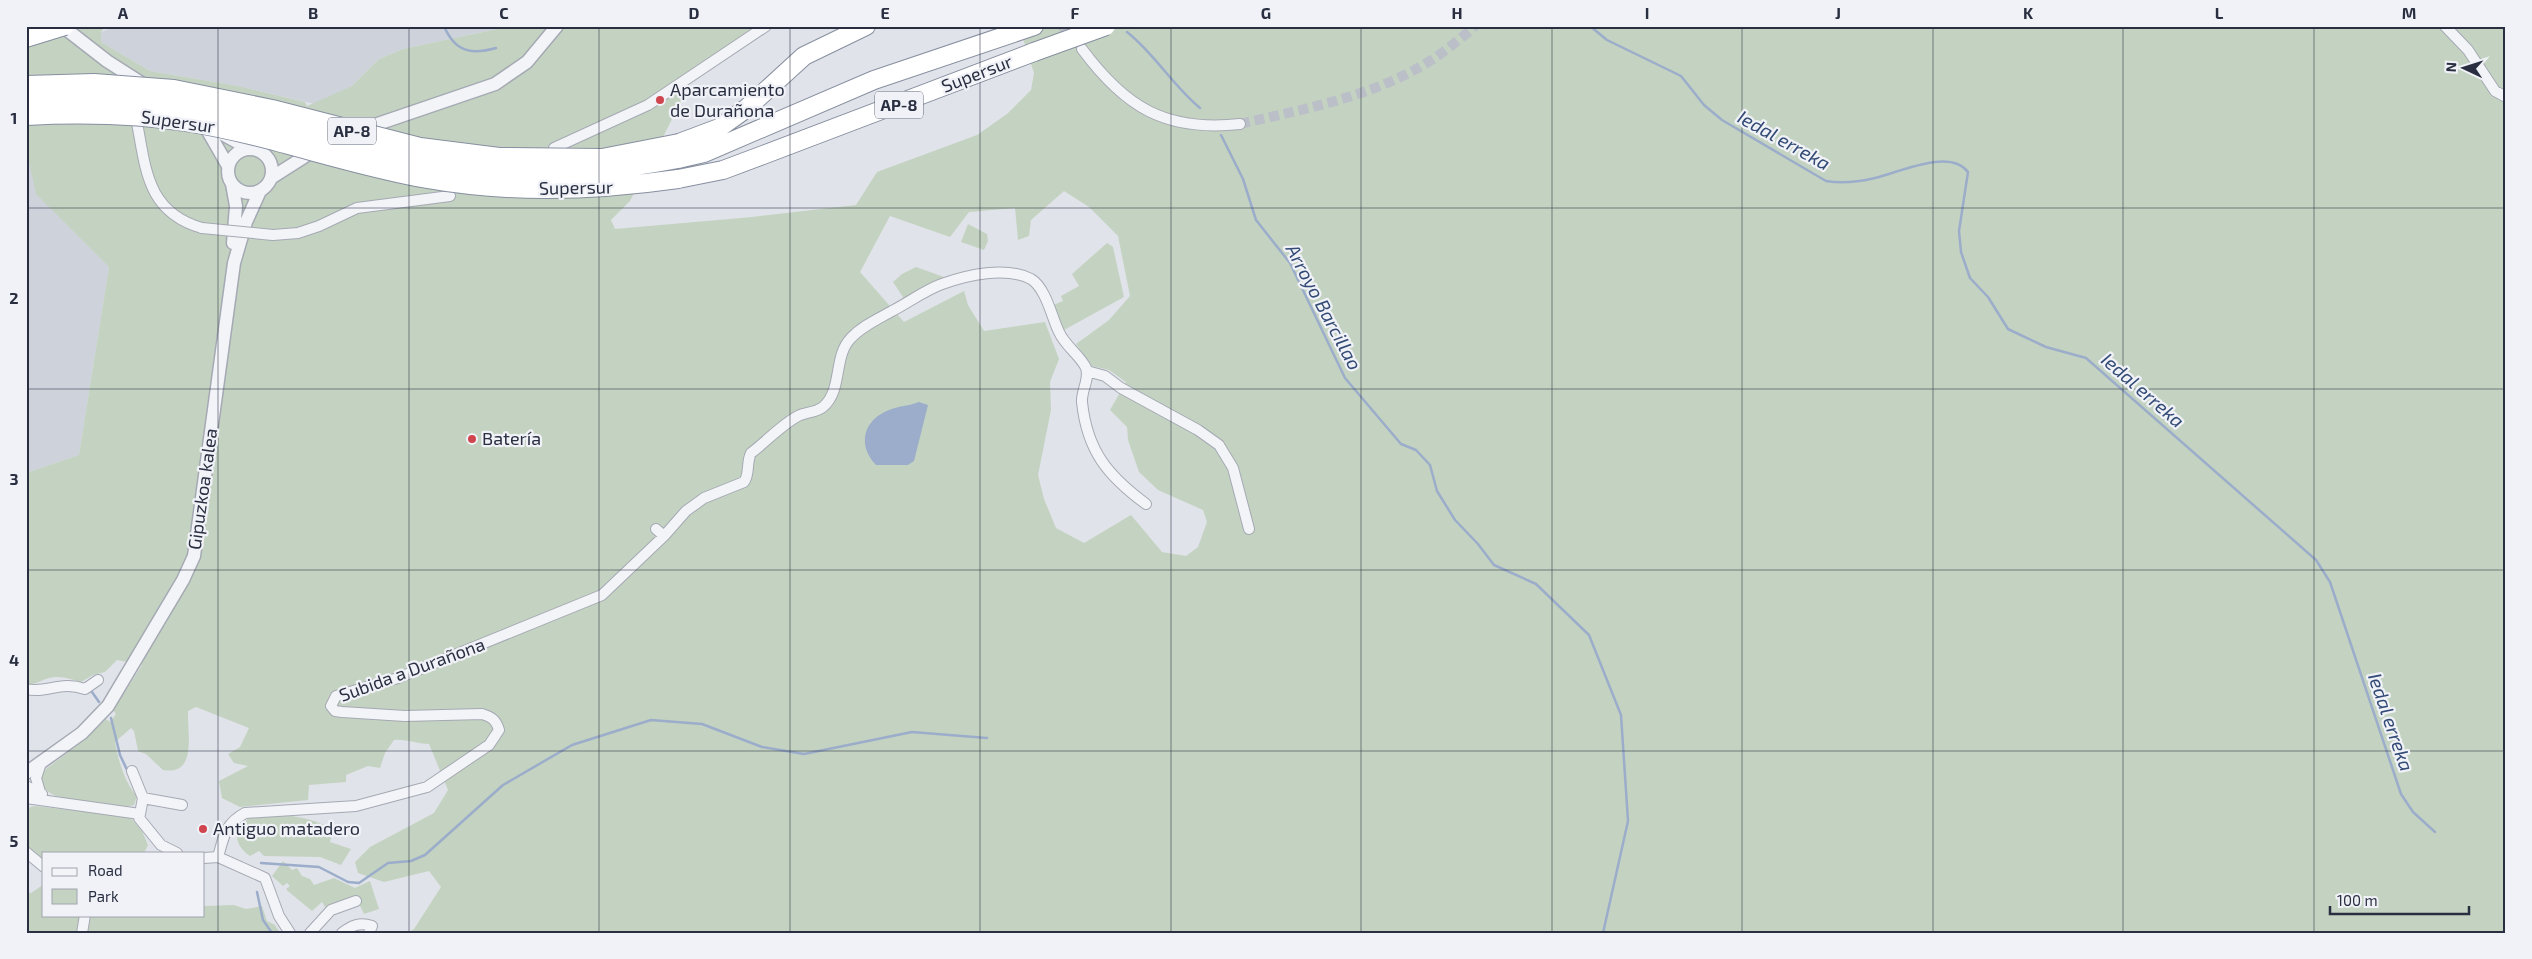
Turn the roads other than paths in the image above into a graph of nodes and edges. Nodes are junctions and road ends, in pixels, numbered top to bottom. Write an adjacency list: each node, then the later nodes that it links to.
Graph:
1 (63, 26): 8 (highway, bridge); 10 (street)
2 (556, 26): 17 (street)
3 (766, 26): 19 (street)
4 (866, 26): 21 (highway, AP-8)
5 (1106, 26): 14 (highway, Supersur / AP-8, bridge)
6 (2445, 26): 12 (street)
7 (1029, 28): 21 (highway, Supersur / AP-8)
8 (26, 38)
9 (1082, 49): 15 (street)
10 (128, 75): 16 (street); 26 (street, bridge)
11 (26, 85): 21 (highway, AP-8, bridge)
12 (2506, 97)
13 (26, 99): 21 (highway, Supersur / AP-8, bridge)
14 (26, 116)
15 (1240, 124)
16 (205, 126): 18 (street); 22 (street)
17 (321, 146): 20 (street); 23 (street)
18 (248, 148): 20 (street); 22 (street)
19 (554, 148)
20 (261, 151): 23 (street)
21 (679, 151)
22 (228, 166): 24 (street)
23 (271, 178): 25 (street)
24 (232, 184): 25 (street); 27 (street)
25 (260, 191): 27 (street)
26 (450, 196)
27 (234, 263): 35 (street, Gipuzkoa kalea)
28 (1087, 372): 29 (street); 31 (street); 32 (street, Subida a Durañona)
29 (1146, 504)
30 (656, 529): 32 (street)
31 (1249, 529)
32 (664, 536): 47 (street, Subida a Durañona)
33 (98, 680): 34 (street)
34 (26, 689)
35 (41, 763): 37 (street, Gipuzkoa kalea); 39 (street)
36 (132, 770): 41 (street)
37 (26, 774)
38 (26, 786): 39 (street)
39 (40, 792): 42 (street)
40 (26, 798): 42 (street)
41 (143, 798): 43 (street); 44 (street)
42 (53, 801): 44 (street)
43 (182, 805)
44 (140, 814): 46 (street)
45 (26, 852): 49 (street)
46 (175, 852)
47 (218, 857): 48 (street); 53 (street)
48 (205, 858)
49 (42, 865)
50 (356, 901): 54 (street)
51 (85, 916): 52 (street)
52 (82, 933)
53 (290, 933)
54 (310, 933)
55 (342, 933): 56 (street)
56 (369, 933)

